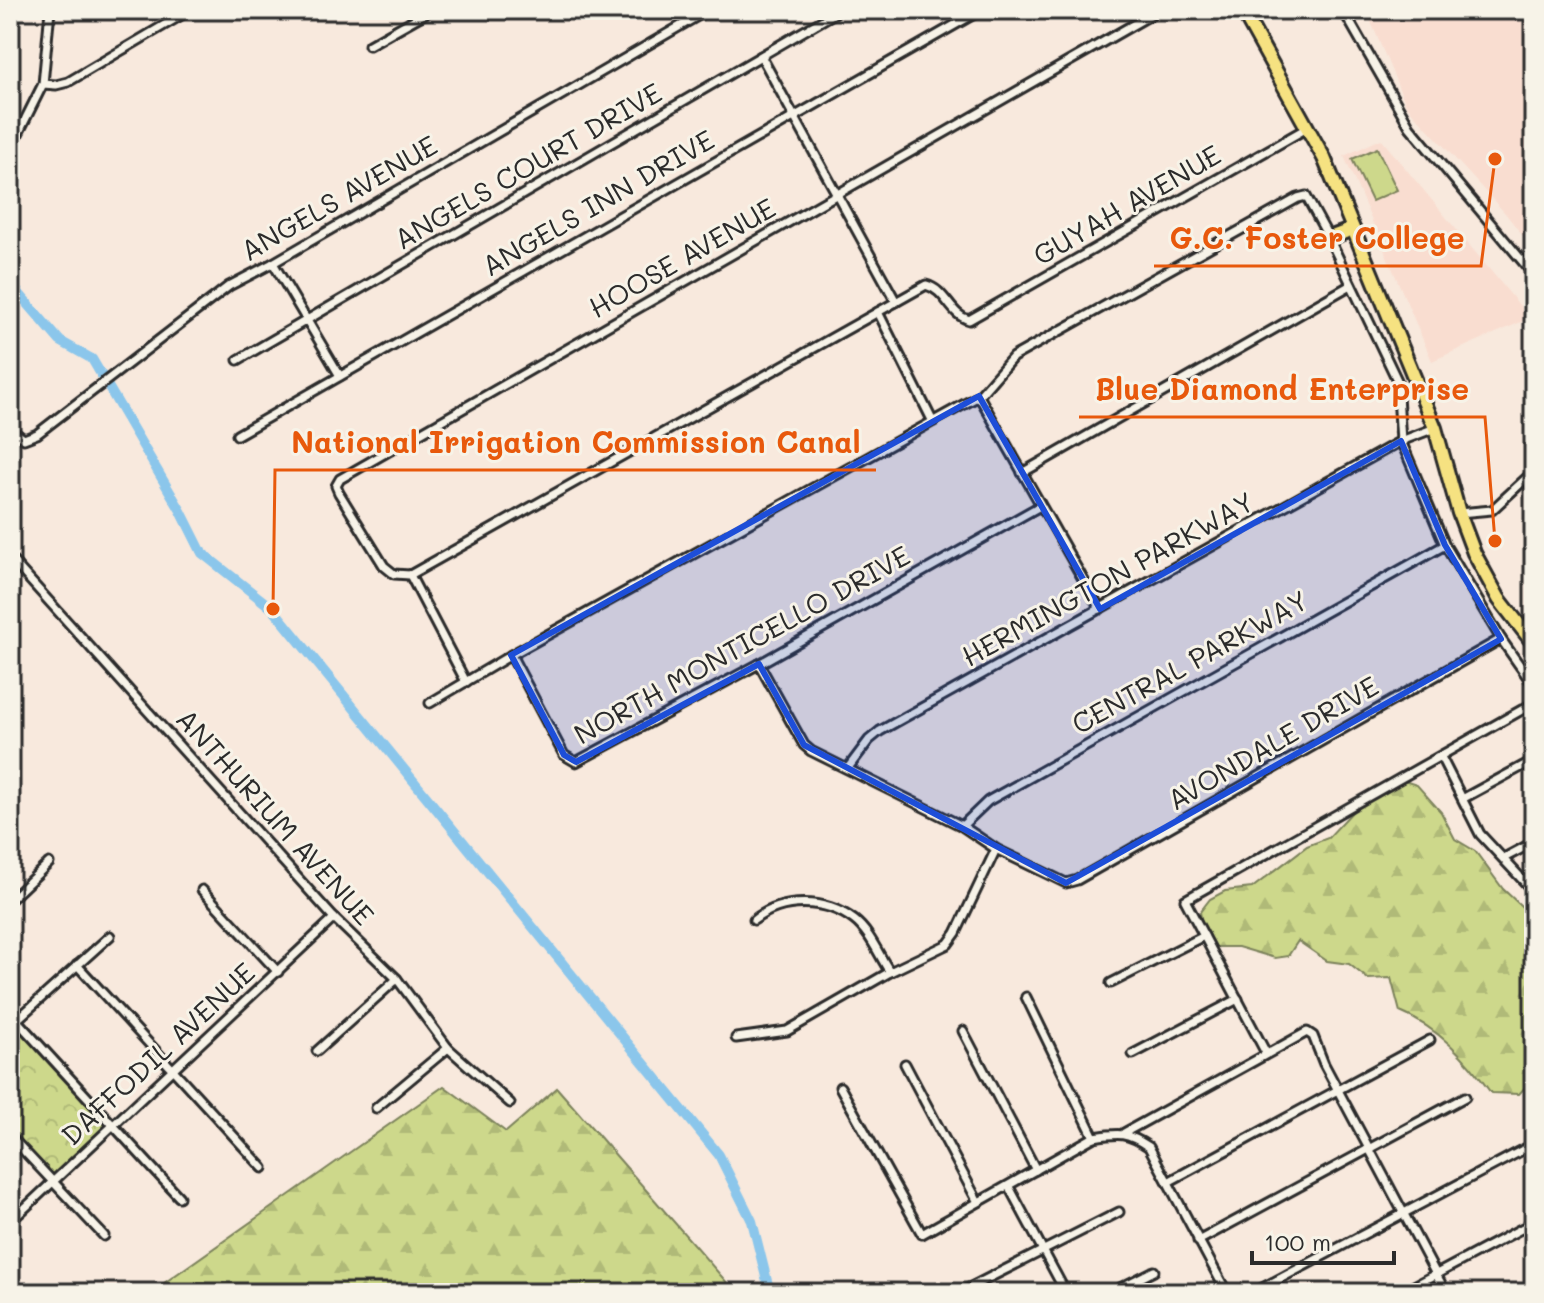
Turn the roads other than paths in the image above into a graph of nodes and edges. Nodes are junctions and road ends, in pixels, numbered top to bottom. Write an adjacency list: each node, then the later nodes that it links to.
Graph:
1 (50, 10): 12 (street)
2 (190, 10): 12 (street)
3 (431, 10): 10 (street)
4 (708, 10): 19 (street, ANGELS AVENUE)
5 (840, 10): 11 (street, ANGELS COURT DRIVE)
6 (981, 10): 13 (street, ANGELS INN DRIVE)
7 (1159, 10): 16 (street, HOOSE AVENUE)
8 (1242, 10): 14 (main road)
9 (1343, 10): 20 (street)
10 (369, 45)
11 (761, 56): 13 (street); 24 (street, ANGELS COURT DRIVE)
12 (43, 84): 15 (street)
13 (794, 115): 16 (street); 26 (street, ANGELS INN DRIVE)
14 (1307, 128): 17 (main road); 22 (street, GUYAH AVENUE)
15 (10, 150)
16 (837, 194): 22 (street); 39 (street, HOOSE AVENUE)
17 (1353, 229): 18 (main road); 29 (main road)
18 (1329, 238): 21 (street); 27 (street)
19 (273, 263): 24 (street); 30 (street, ANGELS AVENUE)
20 (1534, 275)
21 (1351, 285): 32 (street); 34 (street)
22 (896, 302): 23 (street)
23 (878, 312): 28 (street); 39 (street)
24 (307, 320): 25 (street, ANGELS COURT DRIVE); 26 (street)
25 (238, 360)
26 (340, 376): 31 (street, ANGELS INN DRIVE)
27 (979, 396): 28 (street); 34 (street)
28 (932, 420): 44 (street)
29 (1435, 428): 32 (street, HERMINGTON PARKWAY); 36 (main road)
30 (10, 429)
31 (237, 435)
32 (1401, 441): 37 (street); 40 (street, HERMINGTON PARKWAY)
33 (1534, 471): 36 (street)
34 (1022, 473): 35 (street)
35 (1040, 506): 40 (street); 45 (street, NORTH MONTICELLO DRIVE)
36 (1459, 513): 41 (main road)
37 (1445, 545): 42 (street); 54 (street, CENTRAL PARKWAY)
38 (10, 558): 62 (street, ANTHURIUM AVENUE)
39 (410, 575): 46 (street)
40 (1100, 609): 52 (street, HERMINGTON PARKWAY)
41 (1529, 629): 43 (main road)
42 (1501, 639): 47 (street); 56 (street, AVONDALE DRIVE)
43 (1534, 644)
44 (511, 655): 45 (street, NORTH MONTICELLO DRIVE); 46 (street)
45 (759, 664): 52 (street)
46 (466, 682): 48 (street)
47 (1534, 686)
48 (430, 703)
49 (1534, 703): 50 (street)
50 (1441, 757): 53 (street); 65 (street)
51 (1534, 760): 53 (street)
52 (848, 768): 54 (street)
53 (1464, 798): 57 (street)
54 (962, 826): 56 (street)
55 (1534, 842): 57 (street)
56 (996, 849): 68 (street)
57 (1504, 858): 60 (street)
58 (49, 863): 61 (street)
59 (202, 890): 67 (street)
60 (1534, 892)
61 (10, 900)
62 (334, 918): 67 (street, DAFFODIL AVENUE); 69 (street, ANTHURIUM AVENUE)
63 (754, 920): 68 (street)
64 (110, 936): 66 (street)
65 (1204, 936): 70 (street); 72 (street)
66 (77, 965): 74 (street); 83 (street)
67 (278, 972): 83 (street, DAFFODIL AVENUE)
68 (890, 972): 76 (street)
69 (397, 979): 78 (street, ANTHURIUM AVENUE); 79 (street)
70 (1111, 983)
71 (1026, 997): 92 (street)
72 (1238, 999): 80 (street); 81 (street)
73 (10, 1013): 74 (street)
74 (13, 1023): 89 (street)
75 (963, 1031): 96 (street)
76 (736, 1038)
77 (1430, 1040): 85 (street)
78 (448, 1048): 87 (street, ANTHURIUM AVENUE); 88 (street)
79 (317, 1051)
80 (1266, 1053): 85 (street); 90 (street)
81 (1133, 1054)
82 (905, 1064): 101 (street)
83 (172, 1071): 89 (street, DAFFODIL AVENUE); 95 (street)
84 (840, 1087): 101 (street)
85 (1338, 1090): 94 (street); 98 (street)
86 (1465, 1097): 94 (street)
87 (510, 1103)
88 (376, 1108)
89 (112, 1125): 97 (street, DAFFODIL AVENUE); 100 (street)
90 (1124, 1133): 92 (street); 98 (street)
91 (10, 1136): 97 (street)
92 (1094, 1137): 96 (street)
93 (1534, 1144): 103 (street)
94 (1369, 1149): 103 (street); 107 (street)
95 (263, 1168)
96 (1036, 1170): 99 (street)
97 (52, 1182): 104 (street, DAFFODIL AVENUE); 106 (street)
98 (1168, 1182): 107 (street)
99 (1009, 1187): 101 (street); 108 (street)
100 (179, 1197)
101 (978, 1202)
102 (1119, 1212): 108 (street)
103 (1403, 1213): 110 (street); 115 (street)
104 (10, 1222)
105 (1534, 1222): 110 (street)
106 (104, 1236)
107 (1198, 1241): 114 (street)
108 (1044, 1250): 111 (street); 112 (street)
109 (1154, 1271): 113 (street)
110 (1436, 1274): 116 (street); 117 (street)
111 (963, 1291)
112 (1066, 1293)
113 (1110, 1293)
114 (1227, 1293)
115 (1253, 1293)
116 (1401, 1293)
117 (1446, 1293)

